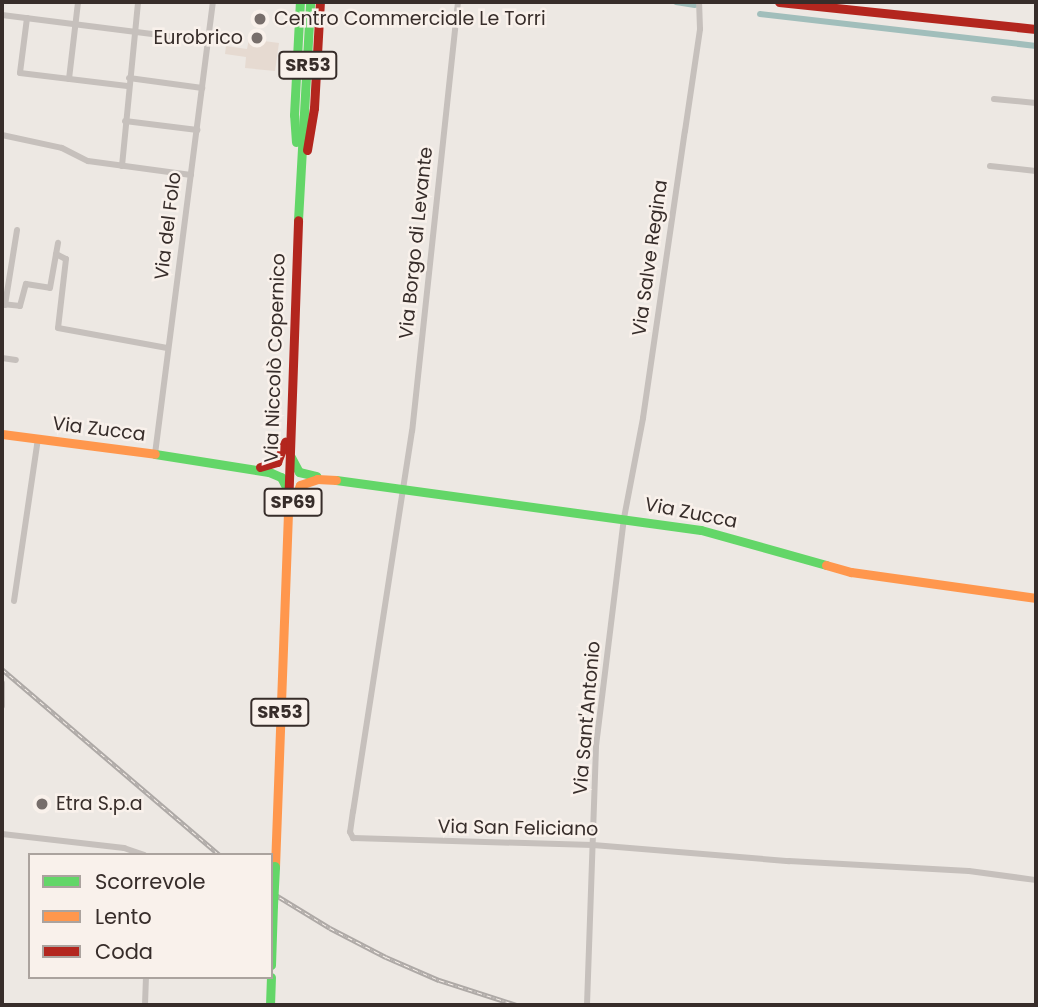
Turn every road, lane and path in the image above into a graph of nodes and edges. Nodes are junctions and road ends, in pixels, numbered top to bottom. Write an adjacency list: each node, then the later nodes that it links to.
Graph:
1 (78, 2): 13 (street)
2 (138, 2): 15 (street)
3 (213, 2): 20 (street, Via del Folo)
4 (300, 2): 30 (main road)
5 (310, 2): 30 (main road, SR53)
6 (320, 2): 30 (main road)
7 (458, 2): 45 (street, Via Borgo di Levante)
8 (699, 2): 47 (street, Via Salve Regina)
9 (779, 2): 10 (main road)
10 (830, 5): 14 (main road)
11 (2, 15): 12 (street)
12 (27, 18): 13 (street); 18 (street)
13 (76, 24): 15 (street); 18 (street)
14 (1036, 29)
15 (134, 30): 16 (street); 17 (street)
16 (191, 39)
17 (129, 78): 19 (street); 20 (street)
18 (69, 79): 19 (street)
19 (127, 86): 23 (street)
20 (202, 88): 24 (street, Via del Folo)
21 (994, 99): 22 (street)
22 (1036, 103)
23 (125, 121): 24 (street); 26 (street)
24 (197, 130): 29 (street, Via del Folo)
25 (2, 135): 26 (street)
26 (121, 166): 29 (street)
27 (990, 166): 28 (street)
28 (1036, 171)
29 (191, 175): 35 (street, Via del Folo)
30 (299, 197): 38 (main road, Via Niccolò Copernico / SR53)
31 (17, 230): 34 (street)
32 (58, 243): 33 (street)
33 (56, 254): 34 (street); 35 (street)
34 (3, 304)
35 (167, 348): 42 (street, Via del Folo)
36 (2, 358): 37 (street)
37 (16, 360)
38 (292, 391): 41 (main road, Via Niccolò Copernico / SR53); 43 (main road, SP69)
39 (3, 433): 40 (main road, Via Zucca / SP69)
40 (38, 439): 42 (main road, Via Zucca / SP69); 50 (street, Via Zucca)
41 (290, 450): 44 (main road, SP69); 46 (main road, Via Niccolò Copernico / SR53)
42 (155, 454): 43 (main road, SP69)
43 (251, 468): 46 (main road, SP69)
44 (336, 480): 45 (main road, Via Zucca / SP69); 48 (main road, SP69)
45 (402, 488): 47 (main road, Via Zucca / SP69); 54 (street, Via San Feliciano)
46 (288, 492): 48 (main road, Via Niccolò Copernico / SR53)
47 (624, 518): 49 (main road, Via Zucca / SP69); 54 (street, Via Sant'Antonio)
48 (286, 558): 57 (main road, Via Niccolò Copernico / SR53, bridge)
49 (1036, 598)
50 (14, 601)
51 (2, 683): 52 (street)
52 (2, 706)
53 (2, 834): 55 (street)
54 (593, 845): 56 (street, Via San Feliciano); 62 (street, Via Sant'Antonio)
55 (138, 853)
56 (1036, 880)
57 (273, 906)
58 (146, 979): 60 (street)
59 (271, 979): 61 (main road)
60 (145, 1005)
61 (270, 1005)
62 (587, 1005)

